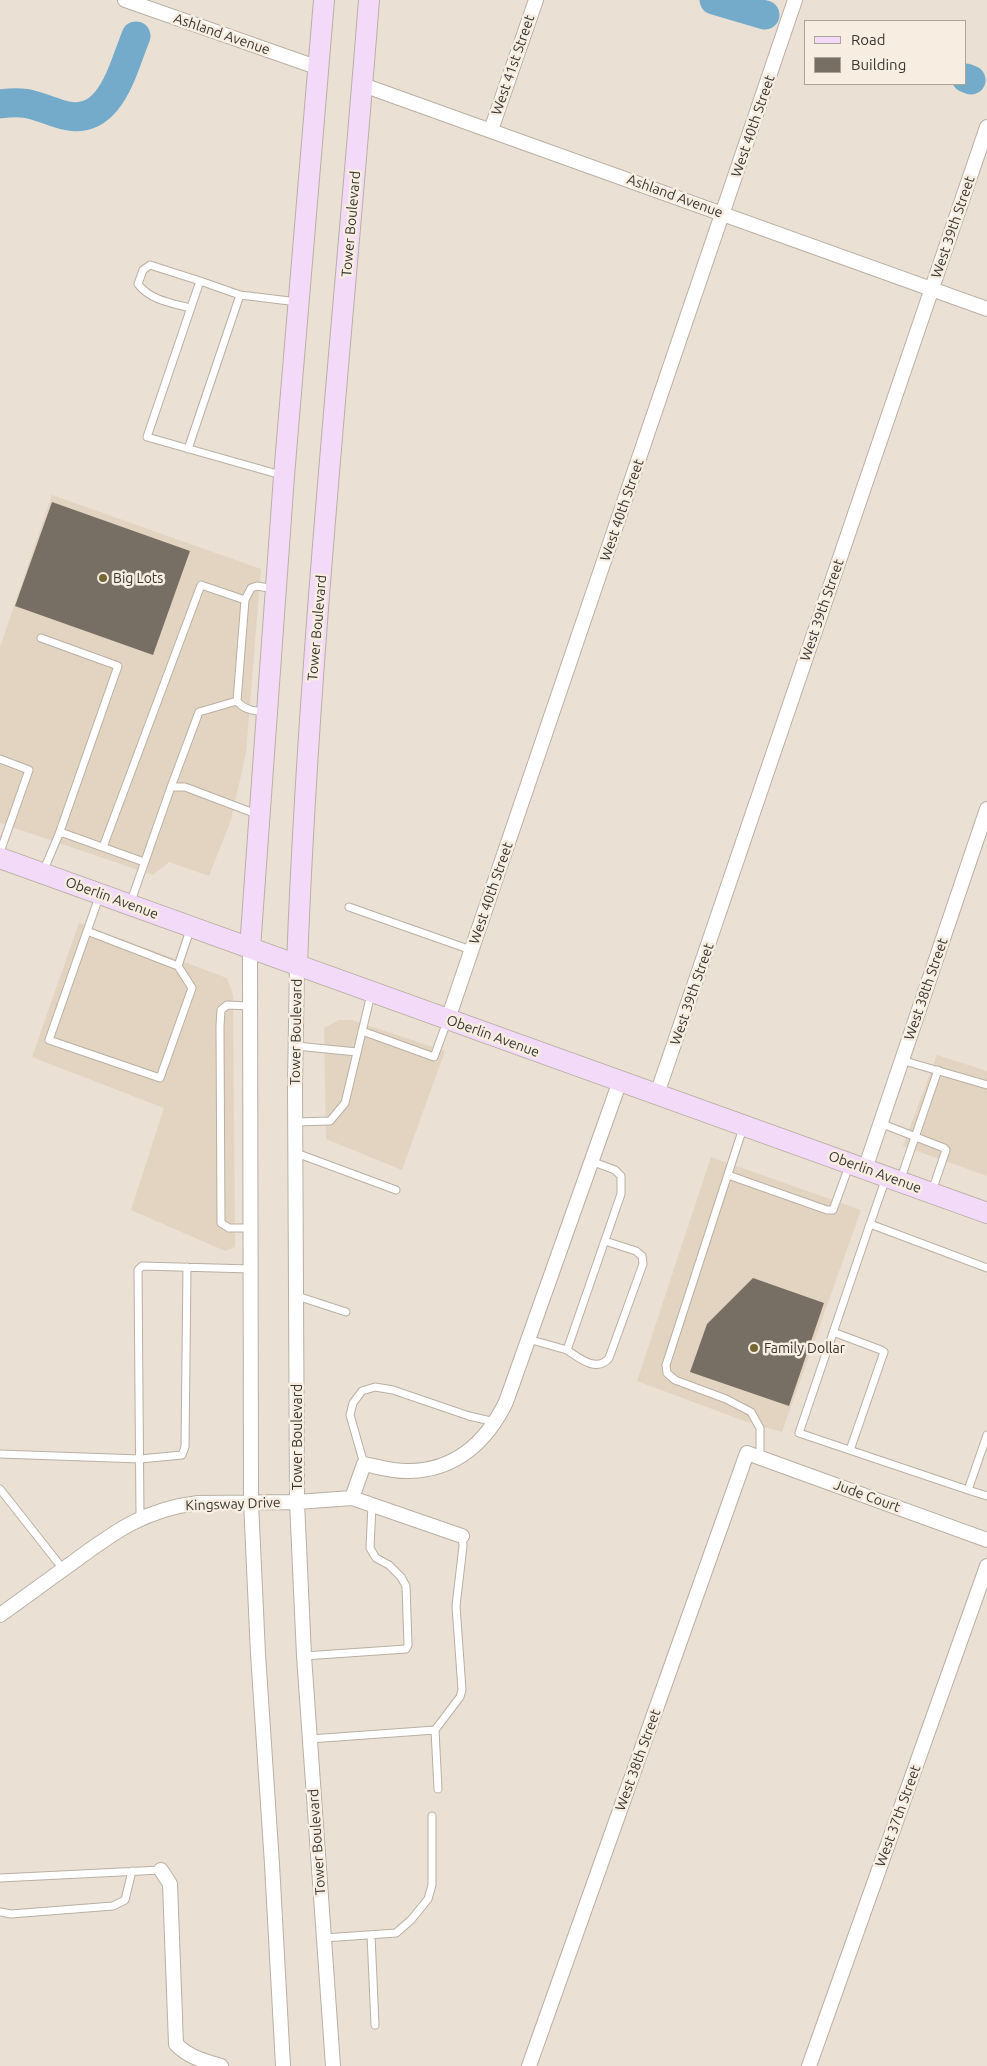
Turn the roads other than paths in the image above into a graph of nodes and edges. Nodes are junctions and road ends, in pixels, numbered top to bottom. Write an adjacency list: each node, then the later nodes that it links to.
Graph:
1 (125, 0): 6 (street, Ashland Avenue)
2 (324, 0): 6 (street)
3 (369, 0): 7 (street, Tower Boulevard)
4 (536, 0): 9 (street, West 41st Street)
5 (796, 0): 10 (street, West 40th Street)
6 (319, 68): 14 (street)
7 (363, 85): 9 (street, Ashland Avenue); 41 (street, Tower Boulevard)
8 (987, 126): 12 (street, West 39th Street)
9 (490, 130): 10 (street, Ashland Avenue)
10 (724, 214): 12 (street, Ashland Avenue); 40 (street, West 40th Street)
11 (200, 281): 13 (lane); 15 (lane); 15 (lane)
12 (932, 289): 16 (street, Ashland Avenue); 53 (street, West 39th Street)
13 (240, 295): 14 (lane); 17 (lane)
14 (298, 302): 18 (street)
15 (190, 308): 17 (lane)
16 (987, 308)
17 (188, 449): 18 (lane)
18 (284, 476): 19 (street)
19 (276, 589): 20 (lane); 23 (street)
20 (244, 600): 22 (lane); 29 (lane)
21 (41, 638): 28 (lane)
22 (237, 701): 23 (lane); 25 (lane)
23 (266, 712): 27 (street)
24 (0, 759): 30 (lane)
25 (171, 787): 27 (lane); 32 (lane)
26 (987, 809): 49 (street, West 38th Street)
27 (259, 815): 39 (street)
28 (59, 834): 29 (lane); 33 (lane)
29 (103, 847): 32 (lane)
30 (0, 852)
31 (0, 858): 33 (street, Oberlin Avenue)
32 (144, 862): 35 (lane)
33 (42, 873): 34 (street, Oberlin Avenue)
34 (100, 894): 35 (street, Oberlin Avenue); 38 (lane)
35 (130, 904): 37 (street, Oberlin Avenue)
36 (349, 907): 40 (lane)
37 (191, 927): 39 (street, Oberlin Avenue); 42 (lane)
38 (87, 931): 42 (lane); 42 (lane)
39 (250, 948): 41 (street, Oberlin Avenue); 44 (street)
40 (471, 950): 45 (street, West 40th Street)
41 (297, 965): 43 (street, Oberlin Avenue); 47 (street, Tower Boulevard)
42 (178, 966)
43 (371, 992): 45 (street, Oberlin Avenue); 46 (lane)
44 (250, 1006): 67 (street); 67 (lane)
45 (448, 1019): 46 (lane); 51 (street, Oberlin Avenue)
46 (362, 1031): 48 (lane)
47 (296, 1046): 48 (lane); 54 (street, Tower Boulevard)
48 (357, 1052): 54 (lane)
49 (901, 1060): 50 (lane); 55 (street, West 38th Street)
50 (938, 1070): 52 (lane); 57 (lane)
51 (620, 1081): 53 (street, Oberlin Avenue); 59 (street)
52 (987, 1085)
53 (657, 1094): 56 (street, Oberlin Avenue)
54 (296, 1122): 58 (street, Tower Boulevard)
55 (880, 1123): 57 (lane); 60 (street, West 38th Street)
56 (744, 1126): 60 (street, Oberlin Avenue); 61 (lane)
57 (915, 1136): 62 (lane); 64 (lane)
58 (296, 1153): 63 (lane); 72 (street, Tower Boulevard)
59 (591, 1161): 68 (lane); 75 (street)
60 (857, 1166): 61 (lane); 62 (street, Oberlin Avenue)
61 (728, 1175): 81 (lane)
62 (893, 1179): 64 (street, Oberlin Avenue); 66 (lane)
63 (396, 1190)
64 (932, 1193): 65 (street, Oberlin Avenue)
65 (987, 1213)
66 (870, 1224): 70 (lane); 74 (lane)
67 (250, 1228): 71 (street)
68 (605, 1241): 76 (lane); 76 (lane)
69 (186, 1267): 71 (lane); 82 (lane); 82 (lane)
70 (987, 1268)
71 (251, 1269): 88 (street)
72 (297, 1296): 73 (lane); 89 (street, Tower Boulevard)
73 (346, 1312)
74 (833, 1332): 79 (lane); 79 (lane)
75 (528, 1339): 76 (lane); 77 (street)
76 (567, 1350)
77 (496, 1422): 83 (street); 83 (lane)
78 (987, 1435): 85 (lane)
79 (850, 1450): 85 (lane)
80 (0, 1454): 82 (lane)
81 (754, 1455): 93 (street, Jude Court); 112 (street, West 38th Street)
82 (140, 1459): 91 (lane)
83 (364, 1464): 87 (street)
84 (0, 1489): 95 (lane)
85 (968, 1490): 86 (lane)
86 (987, 1496)
87 (352, 1498): 89 (street, Kingsway Drive); 90 (street, Kingsway Drive)
88 (251, 1502): 89 (street, Kingsway Drive); 91 (street, Kingsway Drive); 110 (street)
89 (297, 1502): 97 (street, Tower Boulevard)
90 (372, 1505): 92 (street, Kingsway Drive); 97 (lane)
91 (140, 1518): 95 (street, Kingsway Drive)
92 (462, 1536): 98 (lane)
93 (987, 1540)
94 (987, 1566): 113 (street, West 37th Street)
95 (63, 1569): 96 (street, Kingsway Drive)
96 (0, 1615)
97 (304, 1656): 99 (street, Tower Boulevard)
98 (435, 1730): 99 (lane); 100 (lane)
99 (310, 1739): 107 (street, Tower Boulevard)
100 (438, 1789)
101 (432, 1816): 106 (lane)
102 (161, 1870): 103 (lane); 109 (street)
103 (132, 1872): 104 (lane); 105 (lane)
104 (0, 1878)
105 (0, 1912)
106 (371, 1935): 107 (lane); 108 (lane)
107 (323, 1938): 111 (street, Tower Boulevard)
108 (375, 2025)
109 (220, 2066)
110 (284, 2066)
111 (333, 2066)
112 (529, 2066)
113 (810, 2066)

